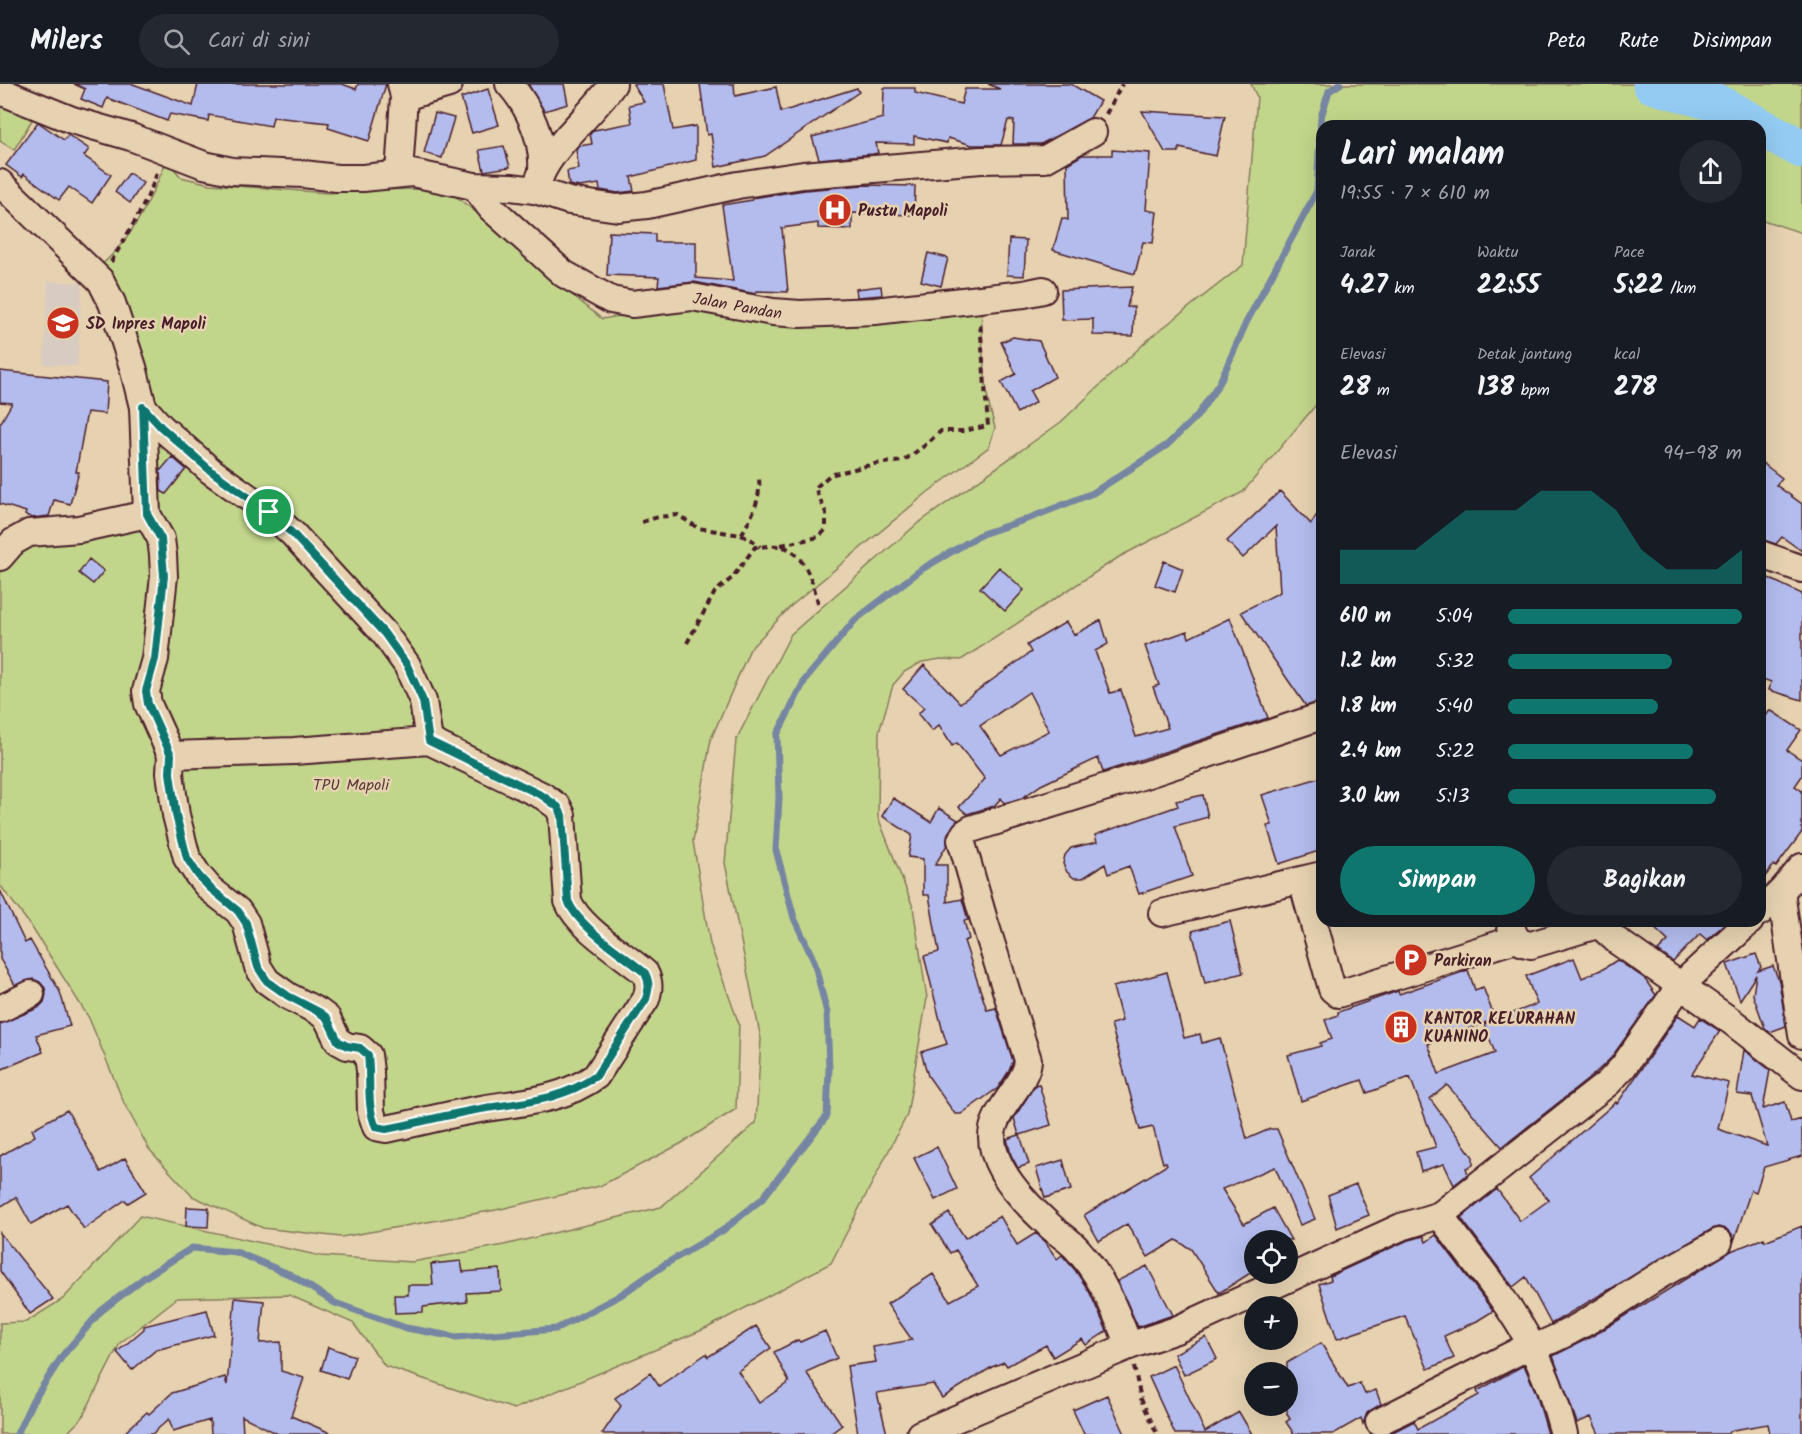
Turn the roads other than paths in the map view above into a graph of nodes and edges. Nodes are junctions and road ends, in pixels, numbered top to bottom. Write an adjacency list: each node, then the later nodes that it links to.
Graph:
1 (449, 84): 5 (street)
2 (509, 84): 8 (street)
3 (613, 84): 8 (street)
4 (0, 91): 7 (street)
5 (403, 91): 7 (street)
6 (1093, 132): 8 (street)
7 (399, 174): 10 (street)
8 (539, 180): 10 (street)
9 (0, 183): 12 (street)
10 (474, 186): 11 (street, Jalan Pandan)
11 (1043, 290)
12 (143, 407): 13 (street); 18 (street)
13 (147, 514): 14 (street); 19 (street)
14 (4, 545)
15 (1766, 556): 16 (street)
16 (1802, 569)
17 (1316, 718): 38 (street)
18 (429, 741): 19 (street); 19 (street)
19 (171, 755)
20 (1802, 867): 22 (street)
21 (1312, 878): 23 (street); 25 (street)
22 (1781, 892): 24 (street); 34 (street)
23 (1316, 900)
24 (1766, 906)
25 (1162, 913)
26 (1321, 927): 30 (street)
27 (1584, 927): 30 (street)
28 (1601, 927): 31 (street)
29 (1744, 927): 31 (street)
30 (1513, 930)
31 (1680, 986): 35 (street); 36 (street)
32 (31, 994): 33 (street)
33 (0, 1009)
34 (1802, 1035)
35 (1802, 1077)
36 (1440, 1215): 38 (street); 39 (street)
37 (1719, 1242): 39 (street)
38 (1130, 1346): 41 (street)
39 (1532, 1347): 40 (street); 42 (street)
40 (1380, 1422)
41 (920, 1434)
42 (1564, 1434)

